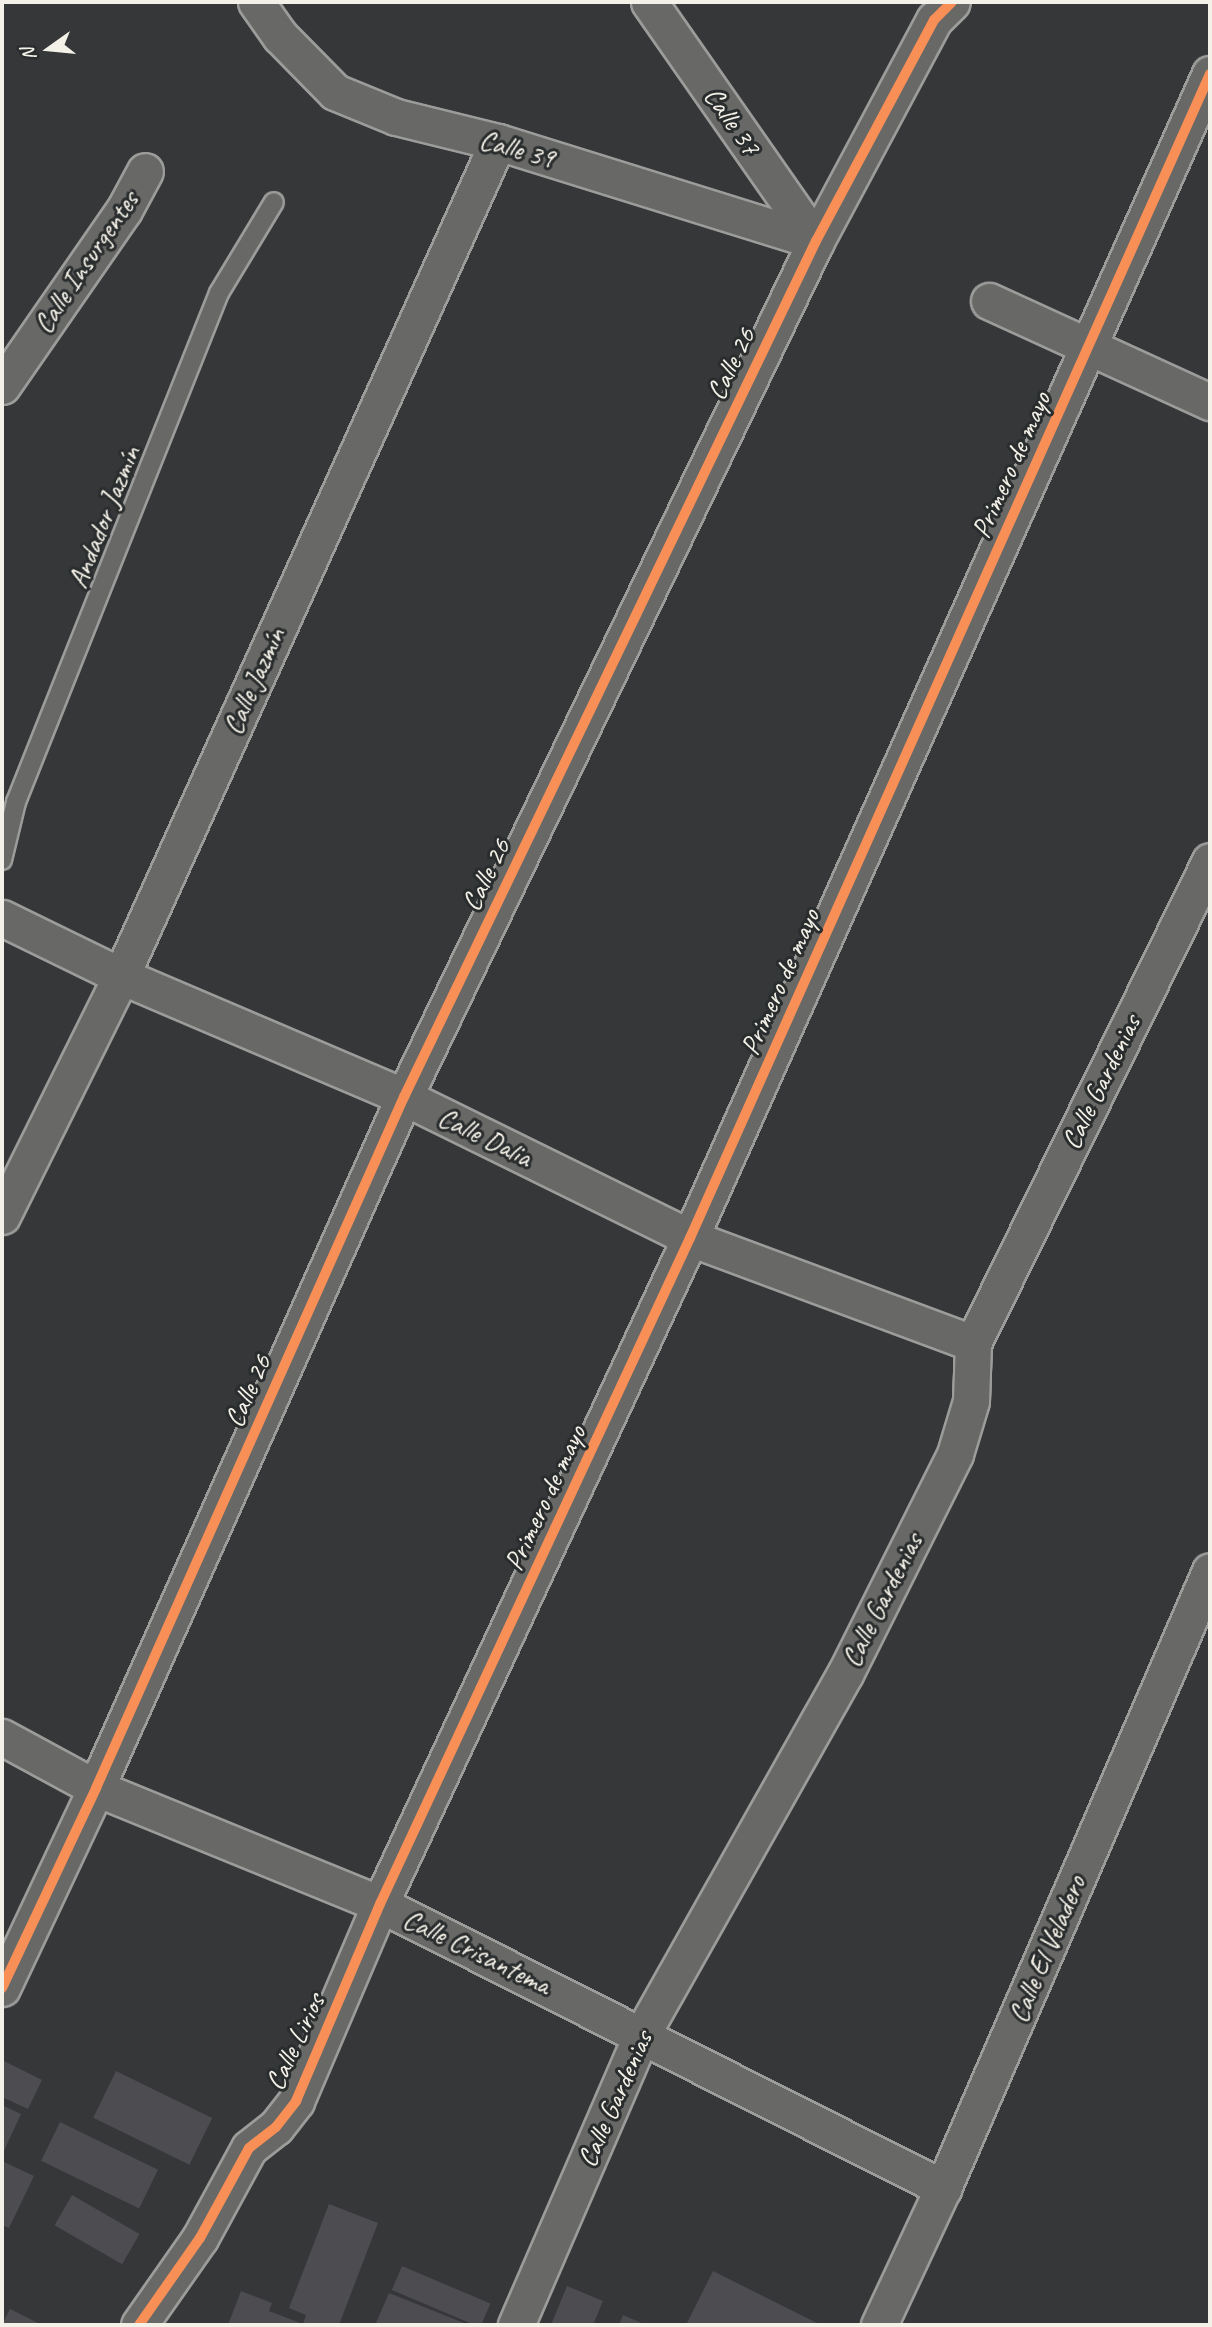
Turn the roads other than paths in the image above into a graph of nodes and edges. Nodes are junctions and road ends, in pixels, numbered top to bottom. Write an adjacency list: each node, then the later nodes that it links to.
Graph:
1 (256, 2): 5 (street, Calle 39)
2 (649, 2): 8 (street, Calle 37)
3 (952, 2): 8 (street, Calle 26)
4 (1210, 74): 10 (street, Primero de mayo)
5 (498, 142): 8 (street, Calle 39); 16 (street, Calle Jazmín)
6 (145, 171): 11 (street, Calle Insurgentes)
7 (274, 202): 13 (lane, Andador Jazmín)
8 (816, 241): 17 (street, Calle 26)
9 (989, 301): 10 (street)
10 (1088, 348): 12 (street); 19 (street, Primero de mayo)
11 (2, 386)
12 (1210, 401)
13 (2, 860)
14 (1210, 861): 20 (street, Calle Gardenias)
15 (2, 918): 16 (street, Calle Dalia)
16 (121, 976): 17 (street, Calle Dalia); 18 (street, Calle Jazmín)
17 (404, 1097): 19 (street, Calle Dalia); 23 (street, Calle 26)
18 (2, 1216)
19 (691, 1238): 20 (street, Calle Dalia); 24 (street, Primero de mayo)
20 (973, 1343): 26 (street, Calle Gardenias)
21 (1210, 1571): 27 (street, Calle El Veladero)
22 (2, 1737): 23 (street, Calle Crisantema)
23 (96, 1788): 24 (street, Calle Crisantema); 25 (street, Calle 26)
24 (380, 1904): 26 (street, Calle Crisantema); 28 (street, Calle Lirios)
25 (2, 1988)
26 (642, 2034): 27 (street, Calle Crisantema); 29 (street, Calle Gardenias)
27 (943, 2188): 30 (street, Calle El Veladero)
28 (139, 2325)
29 (516, 2325)
30 (879, 2325)

